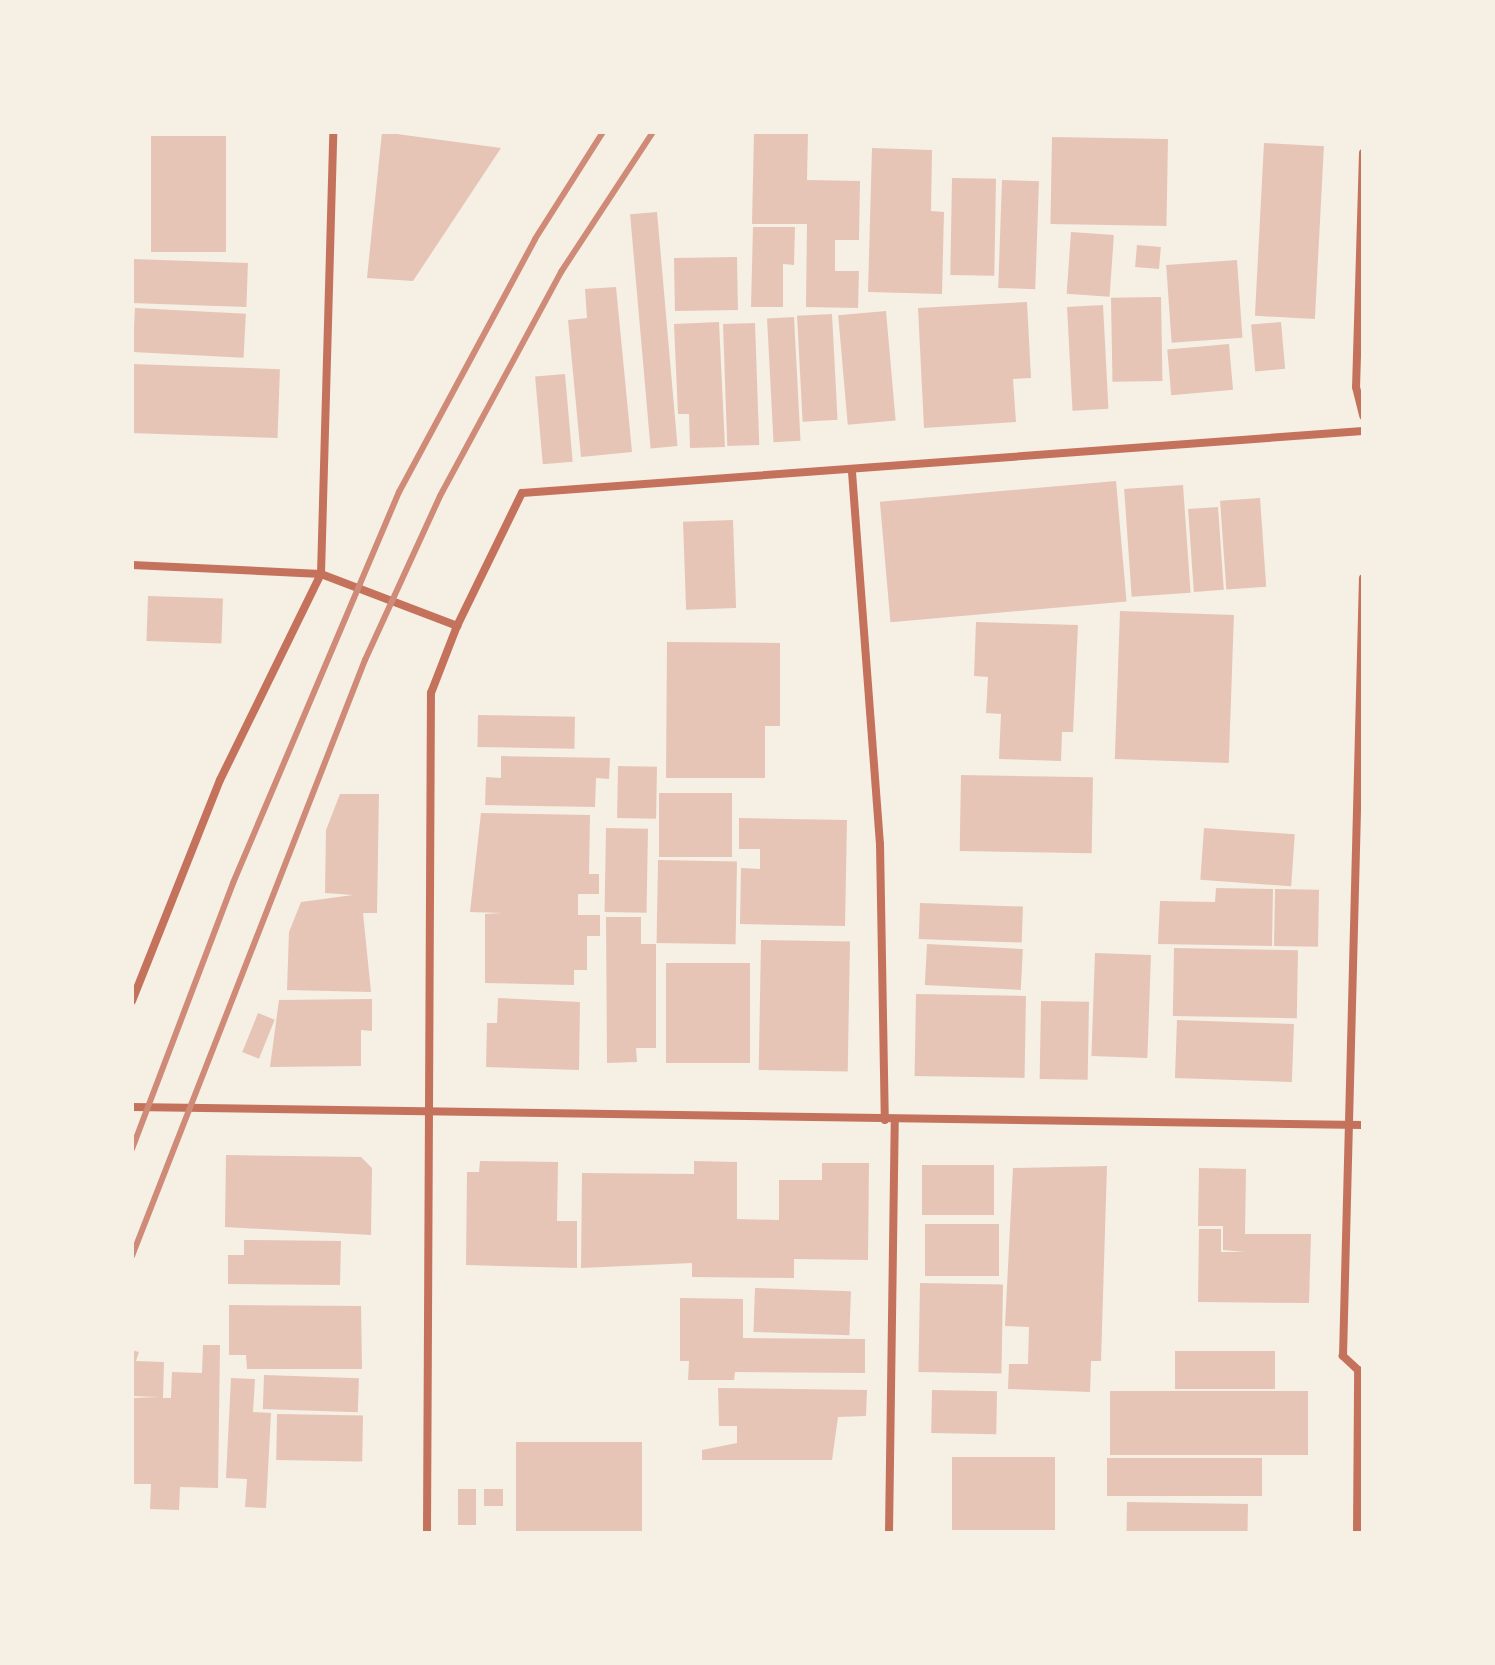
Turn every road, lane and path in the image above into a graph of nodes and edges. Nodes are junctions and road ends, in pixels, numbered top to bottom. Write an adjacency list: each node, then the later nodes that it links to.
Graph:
1 (333, 132): 7 (street)
2 (1363, 153): 3 (street)
3 (1363, 416)
4 (1363, 431): 5 (street)
5 (852, 472): 9 (street); 13 (street)
6 (132, 565): 7 (street)
7 (321, 574): 9 (street); 10 (street)
8 (1363, 578): 15 (street)
9 (457, 626): 12 (street)
10 (132, 1001)
11 (132, 1107): 12 (street)
12 (426, 1113): 13 (street); 17 (street)
13 (885, 1120): 14 (street)
14 (895, 1120): 15 (street); 18 (street)
15 (1349, 1125): 16 (street); 19 (street)
16 (1363, 1125)
17 (427, 1533)
18 (889, 1533)
19 (1357, 1533)

